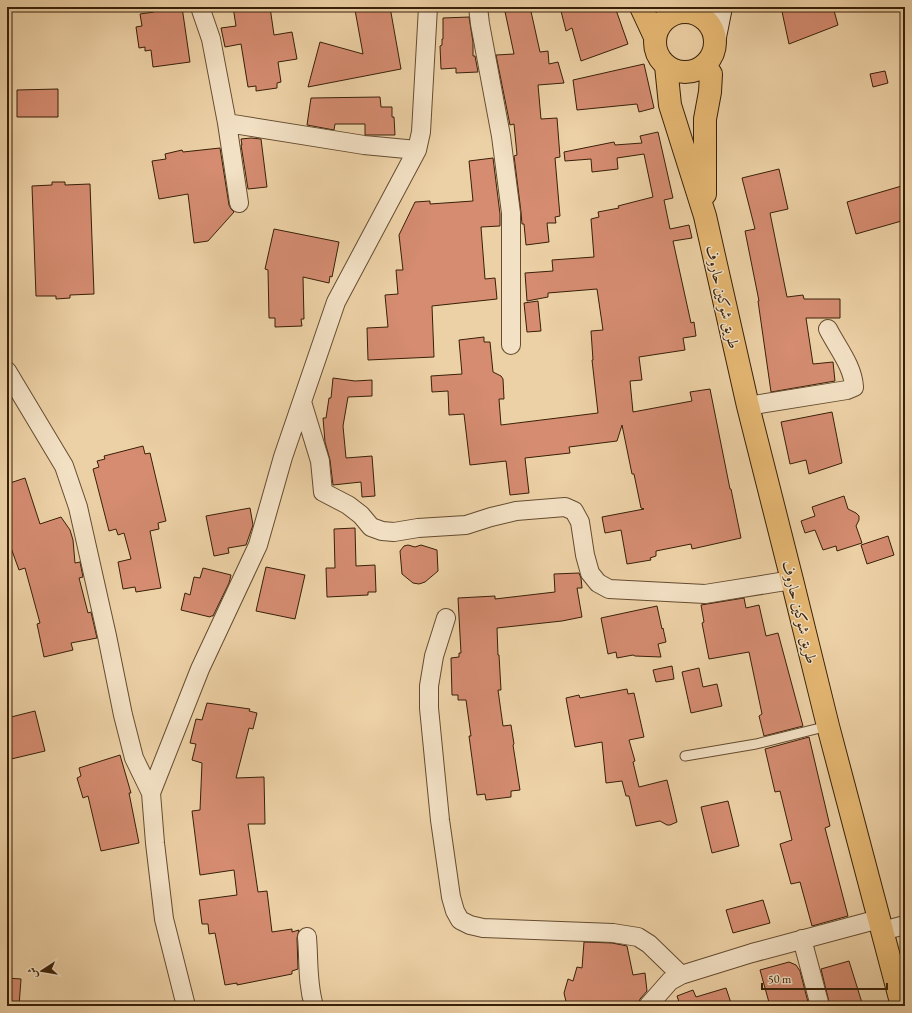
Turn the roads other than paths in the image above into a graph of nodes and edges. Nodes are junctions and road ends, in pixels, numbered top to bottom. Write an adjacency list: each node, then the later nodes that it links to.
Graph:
1 (200, 7): 11 (street)
2 (428, 7): 12 (street)
3 (478, 7): 16 (street)
4 (641, 7): 7 (main road)
5 (721, 7): 8 (main road)
6 (679, 10): 7 (main road); 8 (main road)
7 (655, 37): 9 (main road)
8 (715, 37): 10 (main road)
9 (666, 66): 10 (main road); 14 (main road, طريق شوكين حاروف)
10 (705, 66): 14 (main road, طريق شوكين حاروف)
11 (227, 123): 12 (street); 13 (street)
12 (417, 150): 18 (street)
13 (239, 203)
14 (705, 216): 19 (main road, طريق شوكين حاروف)
15 (828, 330): 19 (street)
16 (511, 346)
17 (7, 370): 24 (street)
18 (302, 402): 20 (street); 24 (street)
19 (748, 406): 20 (main road, طريق شوكين حاروف)
20 (792, 580): 22 (main road, طريق شوكين حاروف)
21 (446, 618): 29 (street)
22 (828, 726): 23 (lane); 25 (main road, طريق شوكين حاروف)
23 (685, 756)
24 (151, 793): 30 (street)
25 (881, 925): 26 (street); 28 (street); 34 (main road, طريق شوكين حاروف)
26 (905, 925)
27 (307, 937): 31 (street)
28 (802, 939): 29 (street); 33 (street)
29 (682, 975): 32 (street)
30 (186, 1006)
31 (314, 1006)
32 (648, 1006)
33 (820, 1006)
34 (902, 1006)

